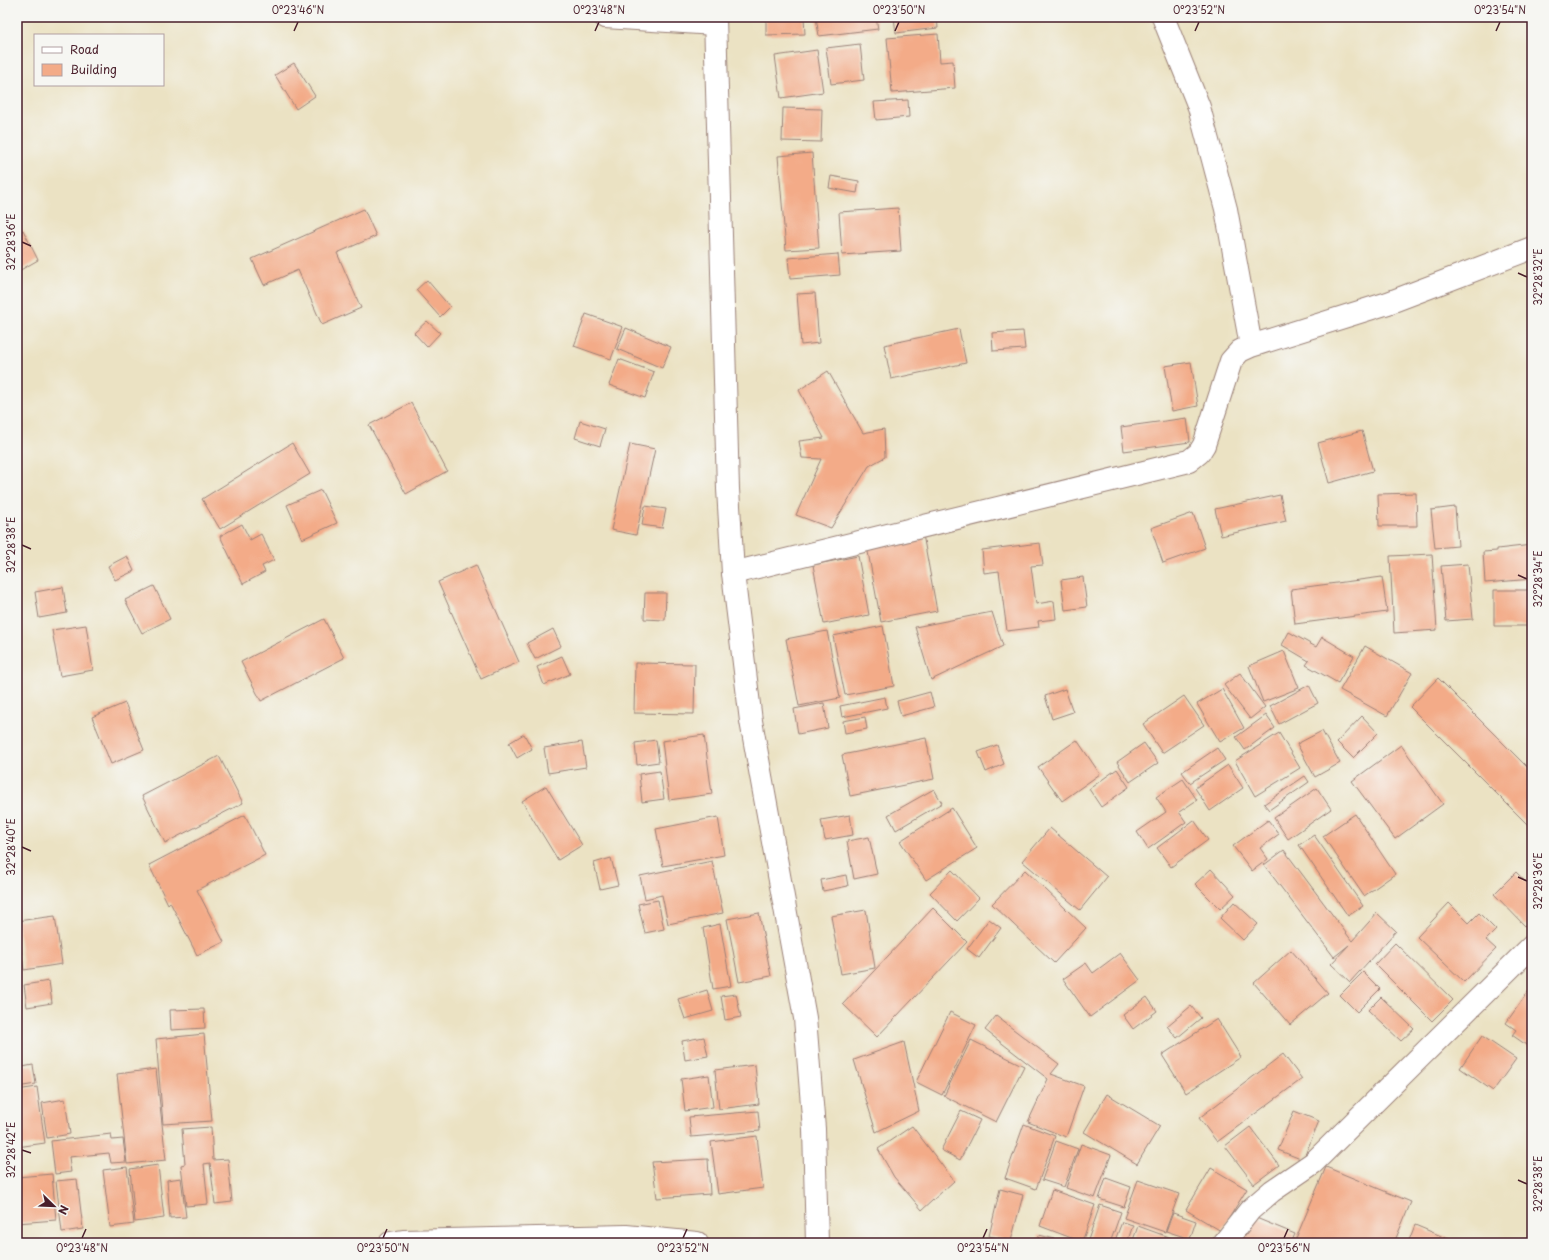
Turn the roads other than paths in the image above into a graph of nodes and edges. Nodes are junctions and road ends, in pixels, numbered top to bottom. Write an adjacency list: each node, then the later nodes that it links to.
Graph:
1 (604, 17): 3 (street)
2 (1163, 17): 5 (street)
3 (715, 21): 6 (street)
4 (1532, 248): 5 (street)
5 (1251, 346): 6 (street)
6 (732, 573): 10 (street)
7 (1532, 946): 11 (street)
8 (390, 1243): 9 (street)
9 (697, 1243)
10 (817, 1243)
11 (1224, 1243)

